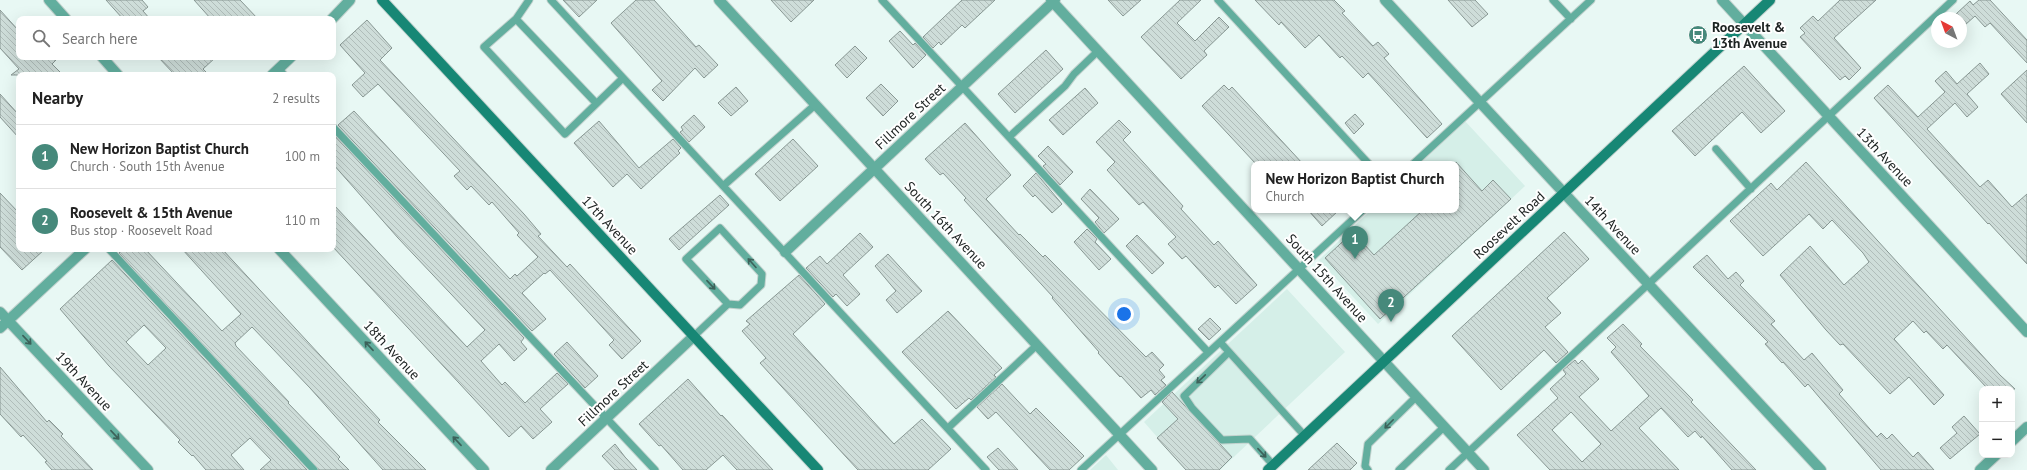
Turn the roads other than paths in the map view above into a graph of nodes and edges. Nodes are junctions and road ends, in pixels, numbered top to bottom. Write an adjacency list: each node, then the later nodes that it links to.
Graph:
1 (49, 0): 16 (street)
2 (350, 0): 17 (street)
3 (382, 0): 53 (main road, 17th Avenue)
4 (529, 0): 18 (lane)
5 (551, 0): 26 (lane)
6 (719, 0): 30 (street, South 16th Avenue)
7 (882, 0): 27 (lane)
8 (1218, 0): 35 (lane)
9 (1385, 0): 29 (street, 14th Avenue)
10 (1553, 0): 19 (lane)
11 (1591, 0): 19 (lane)
12 (1722, 0): 20 (street, 13th Avenue)
13 (1770, 0): 20 (main road, Roosevelt Road)
14 (1954, 0): 31 (lane)
15 (1053, 1): 21 (street, South 15th Avenue); 27 (street, Fillmore Street)
16 (63, 16)
17 (335, 16)
18 (516, 19): 28 (lane); 28 (lane)
19 (1571, 19): 29 (lane)
20 (1744, 24): 31 (street, 13th Avenue); 40 (main road, Roosevelt Road)
21 (1098, 51): 33 (lane); 46 (street, South 15th Avenue)
22 (105, 60): 24 (street)
23 (289, 60): 25 (street)
24 (115, 72)
25 (279, 72)
26 (623, 78): 28 (lane); 38 (lane)
27 (962, 86): 33 (lane); 37 (street, Fillmore Street)
28 (596, 103)
29 (1479, 103): 36 (lane); 40 (street, 14th Avenue)
30 (816, 105): 37 (street, South 16th Avenue); 38 (lane)
31 (1829, 116): 39 (lane); 52 (street, 13th Avenue)
32 (336, 130): 60 (lane)
33 (1009, 137): 56 (lane)
34 (1716, 149): 39 (lane)
35 (1366, 161)
36 (1416, 161)
37 (874, 168): 45 (street, Fillmore Street); 55 (street, South 16th Avenue)
38 (723, 186): 45 (lane)
39 (1751, 189): 47 (lane)
40 (1564, 193): 47 (street, 14th Avenue); 58 (main road, Roosevelt Road)
41 (1360, 213): 46 (lane)
42 (82, 252): 50 (street)
43 (112, 252): 71 (lane)
44 (282, 252): 72 (street, 18th Avenue, one-way to 44)
45 (785, 252): 63 (lane)
46 (1299, 269): 54 (lane); 58 (street, South 15th Avenue)
47 (1649, 284): 67 (lane); 83 (street, 14th Avenue)
48 (728, 304): 48 (lane, one-way to 48); 53 (lane)
49 (0, 312): 50 (street, 19th Avenue)
50 (8, 321): 51 (street); 70 (street, 19th Avenue, one-way to 70)
51 (0, 328)
52 (2027, 332)
53 (694, 336): 60 (street, Fillmore Street); 75 (main road, 17th Avenue)
54 (1220, 342): 56 (lane); 57 (lane)
55 (1037, 345): 63 (lane); 64 (street, South 16th Avenue)
56 (1208, 352): 64 (lane)
57 (1229, 352): 65 (lane); 69 (lane, one-way to 69)
58 (1384, 361): 59 (street, South 15th Avenue); 65 (main road, Roosevelt Road)
59 (1416, 397): 61 (street, South 15th Avenue); 79 (lane, one-way to 79)
60 (607, 417): 73 (street, Fillmore Street); 74 (lane)
61 (1444, 427): 67 (street, South 15th Avenue); 80 (lane)
62 (2027, 427): 66 (street)
63 (948, 428): 76 (lane)
64 (1119, 434): 77 (lane); 78 (street, South 16th Avenue)
65 (1304, 435): 69 (main road, Roosevelt Road)
66 (2015, 438)
67 (1468, 452): 81 (lane); 82 (street, South 15th Avenue)
68 (1993, 458): 84 (street)
69 (1271, 467)
70 (148, 470)
71 (314, 470)
72 (484, 470)
73 (550, 470)
74 (655, 470)
75 (818, 470)
76 (986, 470)
77 (1080, 470)
78 (1152, 470)
79 (1368, 470)
80 (1399, 470)
81 (1449, 470)
82 (1484, 470)
83 (1821, 470)
84 (1980, 470)

